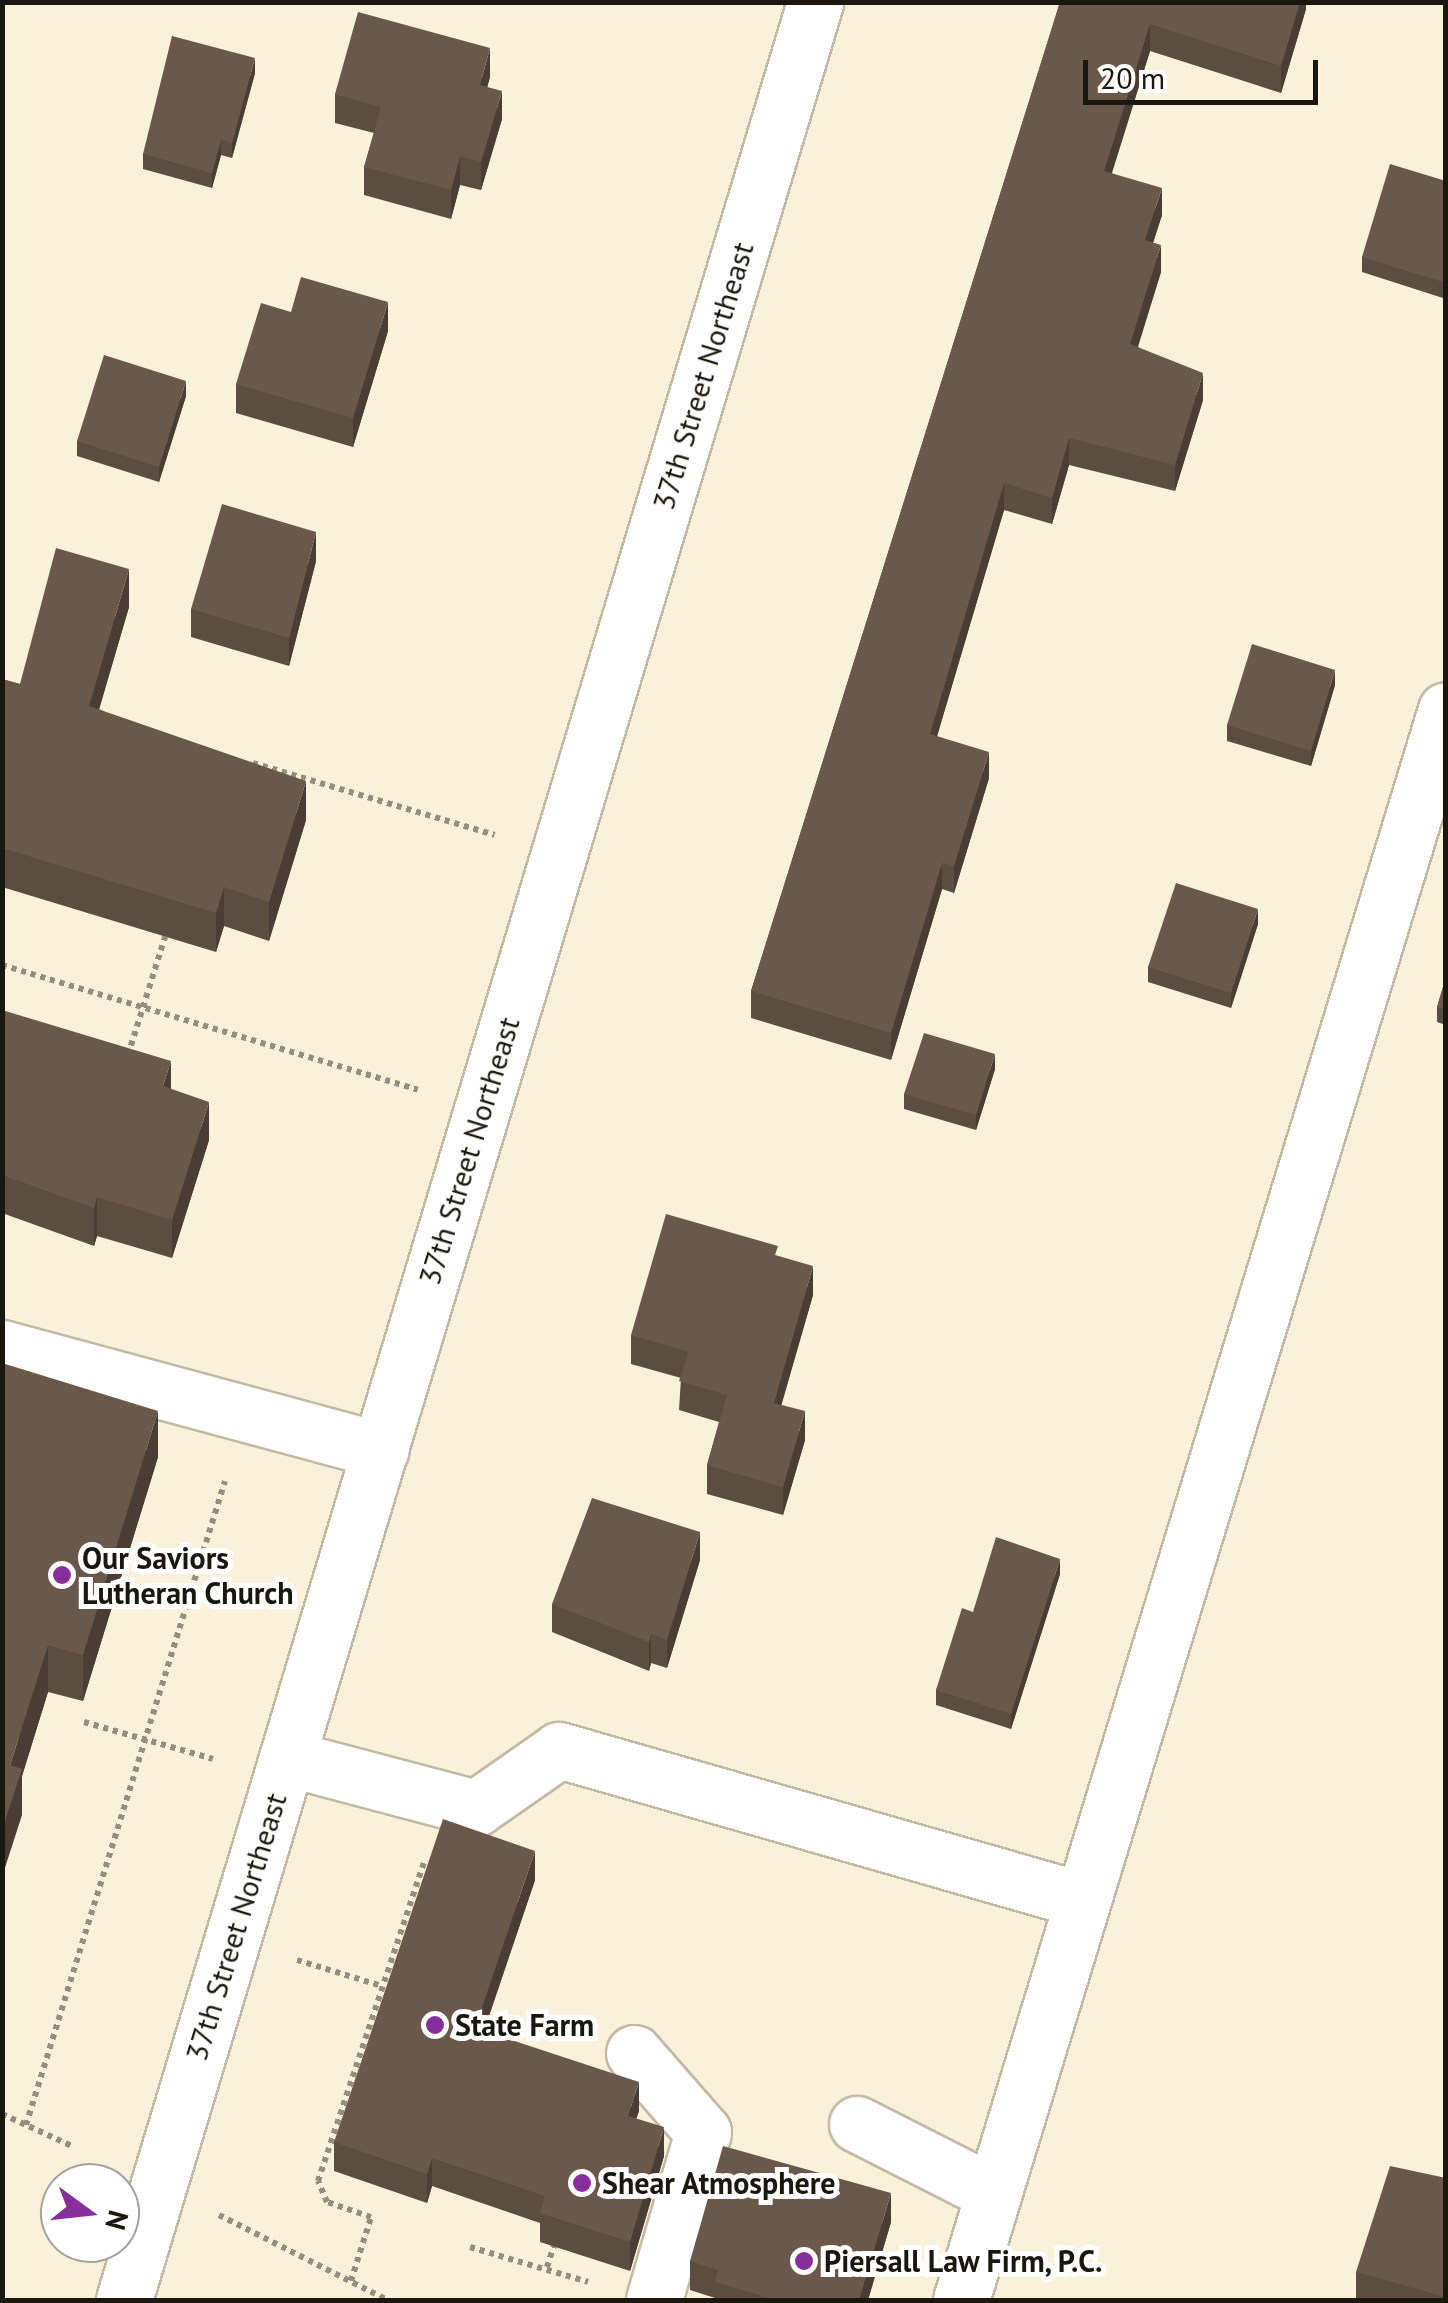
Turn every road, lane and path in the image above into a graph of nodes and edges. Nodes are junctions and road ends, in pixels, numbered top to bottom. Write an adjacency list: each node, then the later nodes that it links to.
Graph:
1 (815, 2): 11 (street, 37th Street Northeast)
2 (1446, 710): 18 (street)
3 (235, 758): 4 (path)
4 (495, 835)
5 (165, 937): 7 (path)
6 (2, 965): 7 (path)
7 (144, 1008): 8 (path); 9 (path)
8 (125, 1065)
9 (417, 1090)
10 (2, 1348): 11 (street)
11 (380, 1450): 15 (street, 37th Street Northeast)
12 (227, 1474): 14 (path)
13 (84, 1722): 14 (path)
14 (144, 1740): 16 (path); 24 (path)
15 (287, 1758): 18 (street); 33 (street, 37th Street Northeast)
16 (214, 1759)
17 (432, 1840): 20 (path)
18 (1082, 1900): 26 (street)
19 (290, 1958): 20 (path)
20 (382, 1986): 31 (path)
21 (634, 2053): 32 (street)
22 (2, 2114): 24 (path)
23 (856, 2124): 26 (street)
24 (26, 2125): 25 (path)
25 (72, 2146)
26 (994, 2192): 35 (street)
27 (213, 2213): 31 (path)
28 (554, 2246): 30 (path)
29 (470, 2247): 30 (path)
30 (547, 2267): 32 (path)
31 (352, 2281): 34 (path)
32 (630, 2294)
33 (124, 2300)
34 (388, 2300)
35 (961, 2300)

